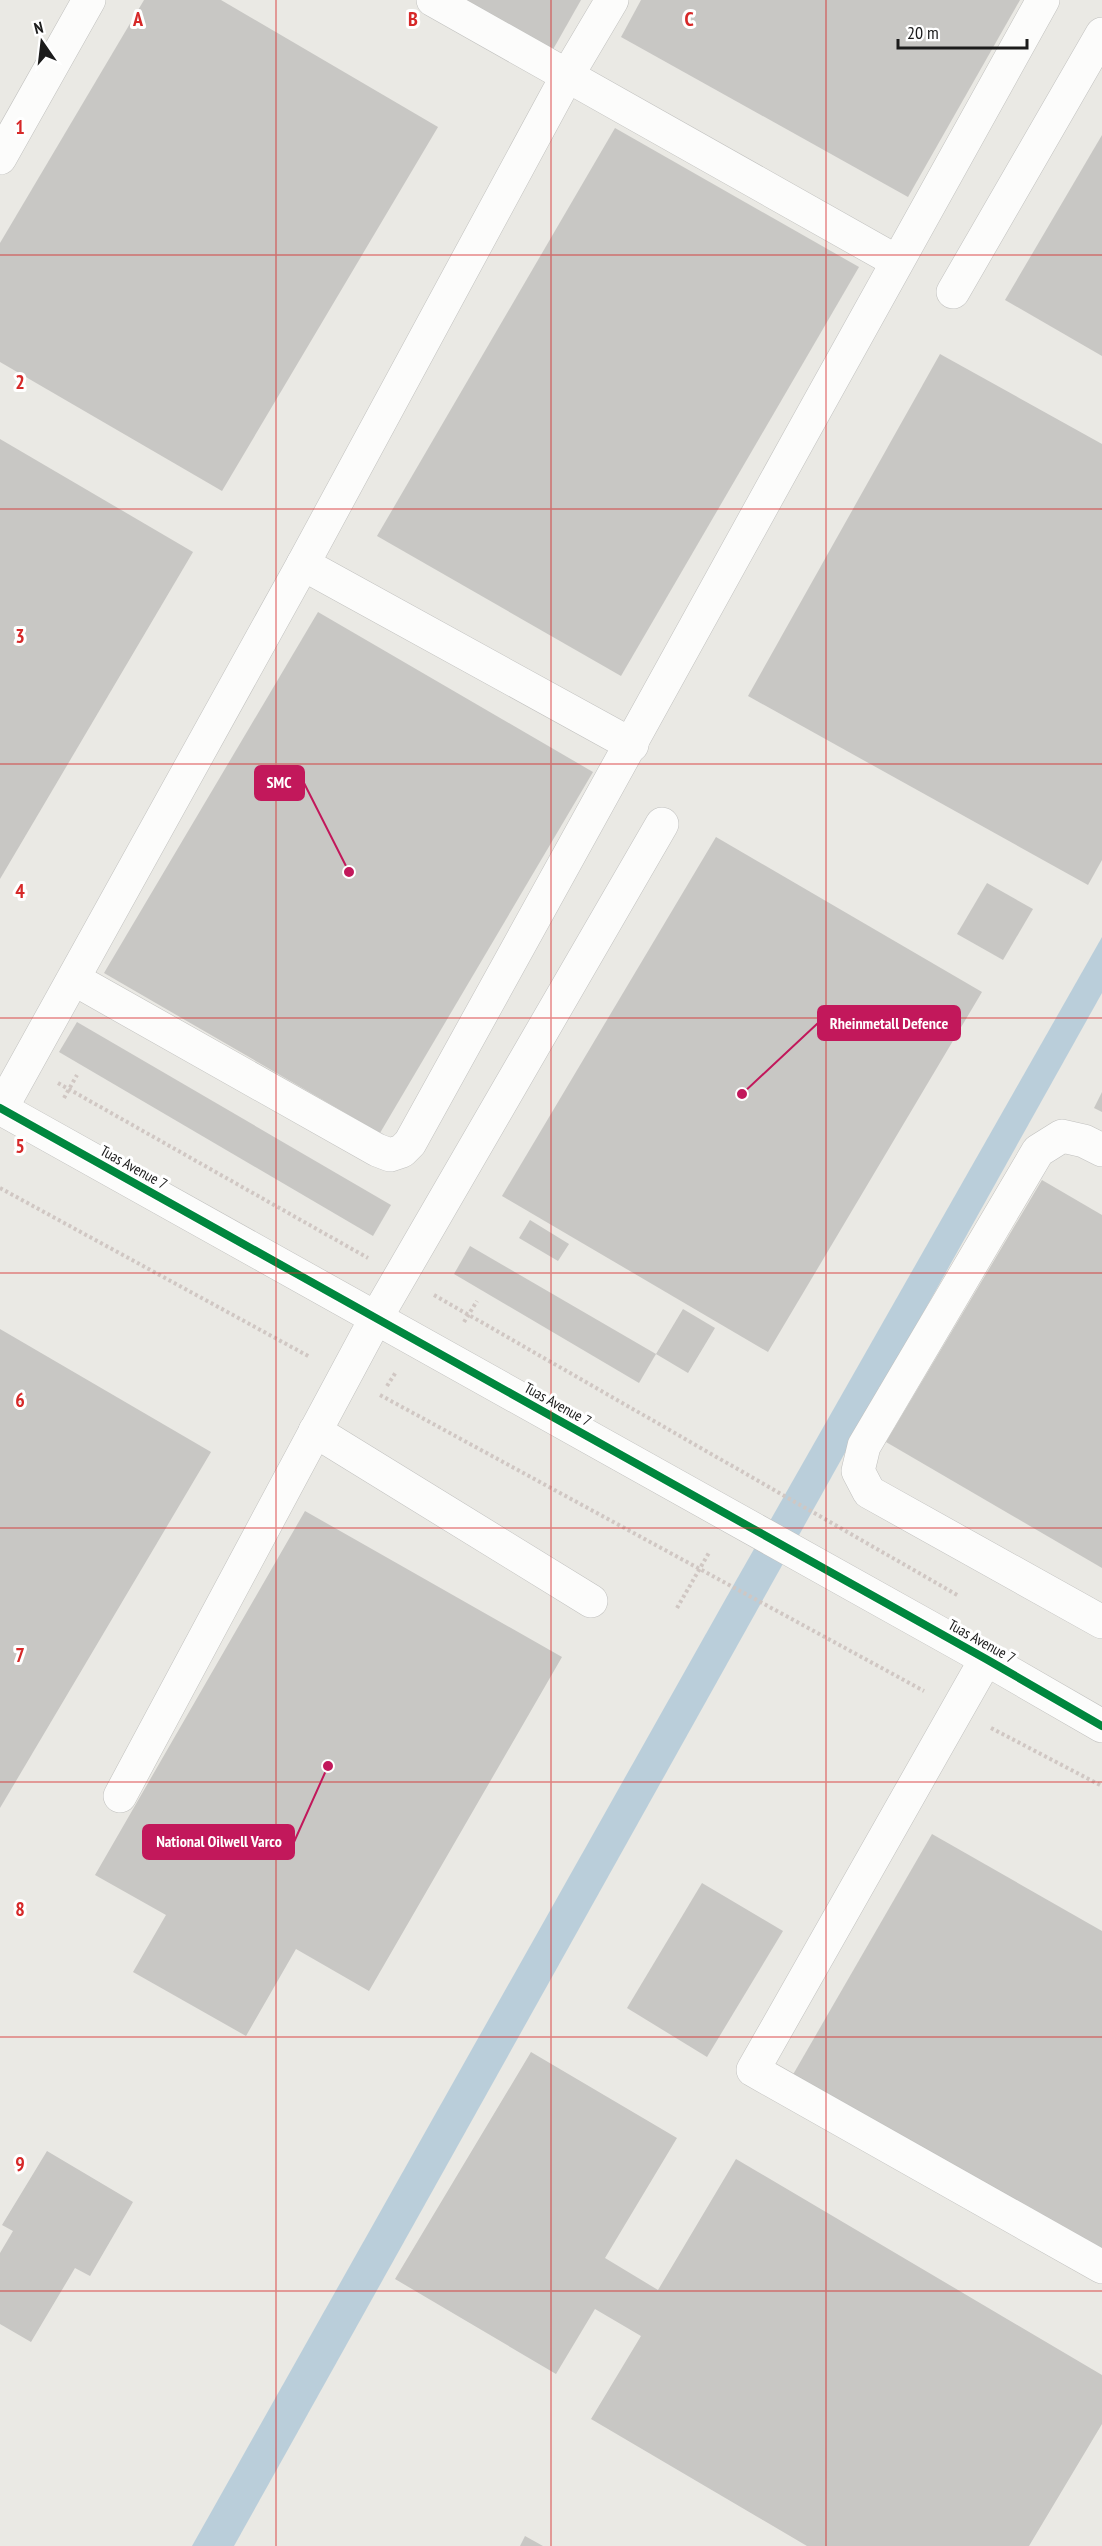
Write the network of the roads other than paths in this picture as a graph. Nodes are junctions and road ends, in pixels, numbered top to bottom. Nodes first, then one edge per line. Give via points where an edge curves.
1 (89, 0) edge
2 (433, 0) edge
3 (612, 0) edge
4 (1044, 0) edge
5 (1102, 34) edge
6 (567, 76) junction
7 (0, 158) edge
8 (896, 261) junction
9 (953, 292) dead end
10 (303, 564) junction
11 (632, 745) junction
12 (662, 824) dead end
13 (74, 979) junction
14 (1, 1108) edge
15 (1102, 1150) edge
16 (376, 1318) junction
17 (315, 1431) junction
18 (591, 1601) dead end
19 (1102, 1622) edge
20 (986, 1659) junction
21 (1102, 1726) edge
22 (120, 1796) dead end
23 (1102, 2267) edge

1 - 7 street
2 - 6 street
3 - 6 street
4 - 8 street
5 - 9 street
6 - 8 street
6 - 10 street
8 - 11 street
10 - 11 street
10 - 13 street
11 - 13 street via 410,1143 402,1151 390,1155 376,1150
12 - 16 street
13 - 14 street
14 - 16 street, Tuas Avenue 7
15 - 19 street via 1062,1136 1038,1151 864,1446 858,1471 869,1492
16 - 17 street
16 - 20 street, Tuas Avenue 7
17 - 18 street
17 - 22 street
20 - 21 street, Tuas Avenue 7
20 - 23 street via 753,2070

